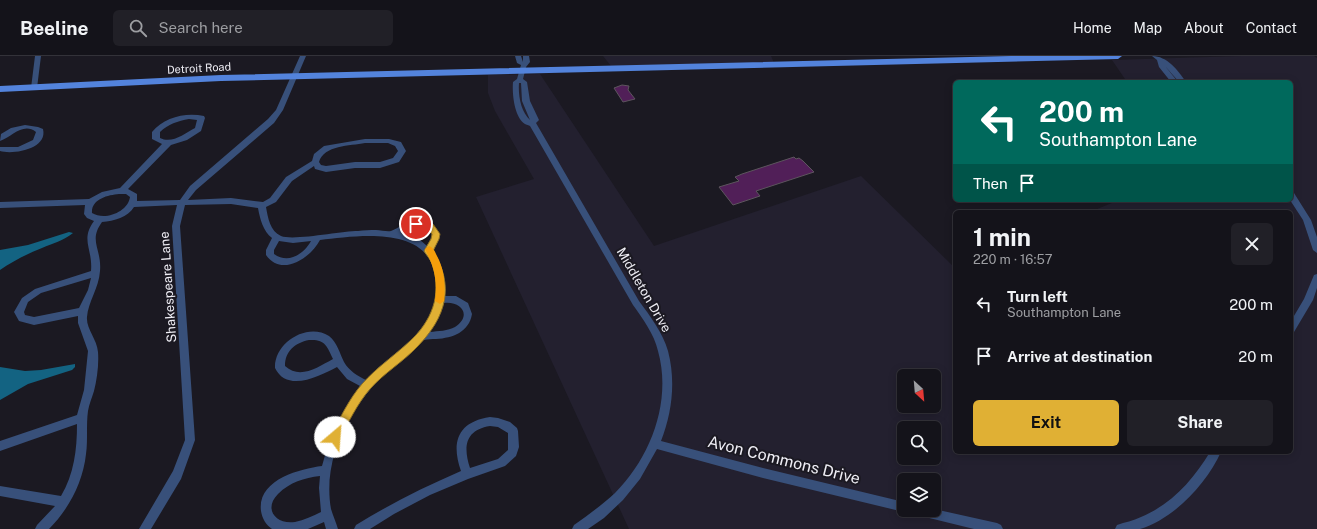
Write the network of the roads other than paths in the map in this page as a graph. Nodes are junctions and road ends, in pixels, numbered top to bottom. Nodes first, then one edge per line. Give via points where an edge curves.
1 (38, 56) edge
2 (304, 56) edge
3 (518, 56) edge
4 (526, 56) edge
5 (1118, 56) edge
6 (1158, 58) edge
7 (522, 72) junction
8 (293, 77) junction
9 (1172, 80) edge
10 (1181, 80) edge
11 (34, 88) junction
12 (0, 89) edge
13 (0, 139) edge
14 (168, 143) junction
15 (1, 150) edge
16 (0, 160) edge
17 (315, 162) junction
18 (122, 190) junction
19 (1293, 198) edge
20 (92, 202) junction
21 (183, 202) junction
22 (132, 204) junction
23 (0, 205) edge
24 (262, 205) junction
25 (100, 219) junction
26 (393, 234) junction
27 (277, 237) junction
28 (316, 239) junction
29 (1317, 250) edge
30 (429, 251) junction
31 (95, 273) junction
32 (1317, 276) edge
33 (440, 300) junction
34 (84, 312) junction
35 (1293, 326) edge
36 (421, 336) junction
37 (339, 361) junction
38 (367, 385) junction
39 (82, 418) junction
40 (656, 444) junction
41 (0, 446) edge
42 (1215, 454) edge
43 (326, 470) junction
44 (467, 474) junction
45 (0, 491) edge
46 (63, 502) junction
47 (897, 505) edge
48 (326, 515) junction
49 (941, 516) edge
50 (41, 529) edge
51 (145, 529) edge
52 (332, 529) edge
53 (360, 529) edge
54 (578, 529) edge
55 (997, 529) edge
56 (1121, 529) edge

1 - 11 street
2 - 8 street, Shakespeare Lane
3 - 7 street
4 - 7 street via 527,62
5 - 7 main road, Detroit Road
6 - 9 street
6 - 10 street via 1171,67
7 - 8 main road, Detroit Road
7 - 40 street, Middleton Drive via 526,101 534,120 532,123 658,338 665,362 667,392 664,417
8 - 11 main road, Detroit Road via 221,78
8 - 21 street, Shakespeare Lane via 279,110 268,125 200,182
11 - 12 main road, Detroit Road
13 - 15 street via 25,127 35,128 41,134 36,141 26,147
14 - 14 street via 184,138 198,129 201,118 178,119 162,125 156,132 156,139
14 - 18 street
15 - 16 street
17 - 17 street via 317,156 327,148 357,142 395,142 402,151 396,160 380,165 326,169 318,167
17 - 24 street via 289,179 270,202
18 - 20 street via 107,193
18 - 22 street via 132,193
19 - 29 street via 1307,220
20 - 23 street
20 - 25 street via 88,209 89,215
21 - 22 street
21 - 24 street via 239,201
21 - 51 street, Shakespeare Lane via 176,226 190,440 176,478
22 - 25 street via 116,216
24 - 27 street via 267,228
25 - 31 street via 92,229 90,238 96,257
26 - 28 street via 366,233
26 - 30 street via 414,240
26 - 30 street via 411,224 430,227 434,229 436,236
27 - 28 street via 286,241
27 - 28 street via 270,255 285,262 303,257 314,246
30 - 33 street via 440,274
31 - 34 street
31 - 34 street via 38,291 25,300 19,312 22,318 34,321
32 - 35 street via 1308,300
33 - 36 street via 432,322
33 - 36 street via 452,299 462,302 467,310 467,318 456,331
34 - 39 street via 82,320 92,344 93,357
36 - 38 street
37 - 37 street via 326,339 312,336 291,344 283,353 280,368 289,376 302,377
37 - 38 street via 352,377
38 - 43 street via 355,400 335,437
39 - 41 street
39 - 46 street via 80,466 72,488
40 - 47 street, Avon Commons Drive
40 - 54 street, Middleton Drive via 626,489 605,510
42 - 56 street via 1199,480 1181,498 1152,518
43 - 48 street
43 - 48 street via 289,479 268,499 267,516 271,522 283,528 291,528
44 - 44 street via 497,466 507,459 515,442 509,426 502,422 487,421 480,422 468,431 460,448
44 - 53 street via 412,497
45 - 46 street
46 - 50 street
48 - 52 street
49 - 55 street

